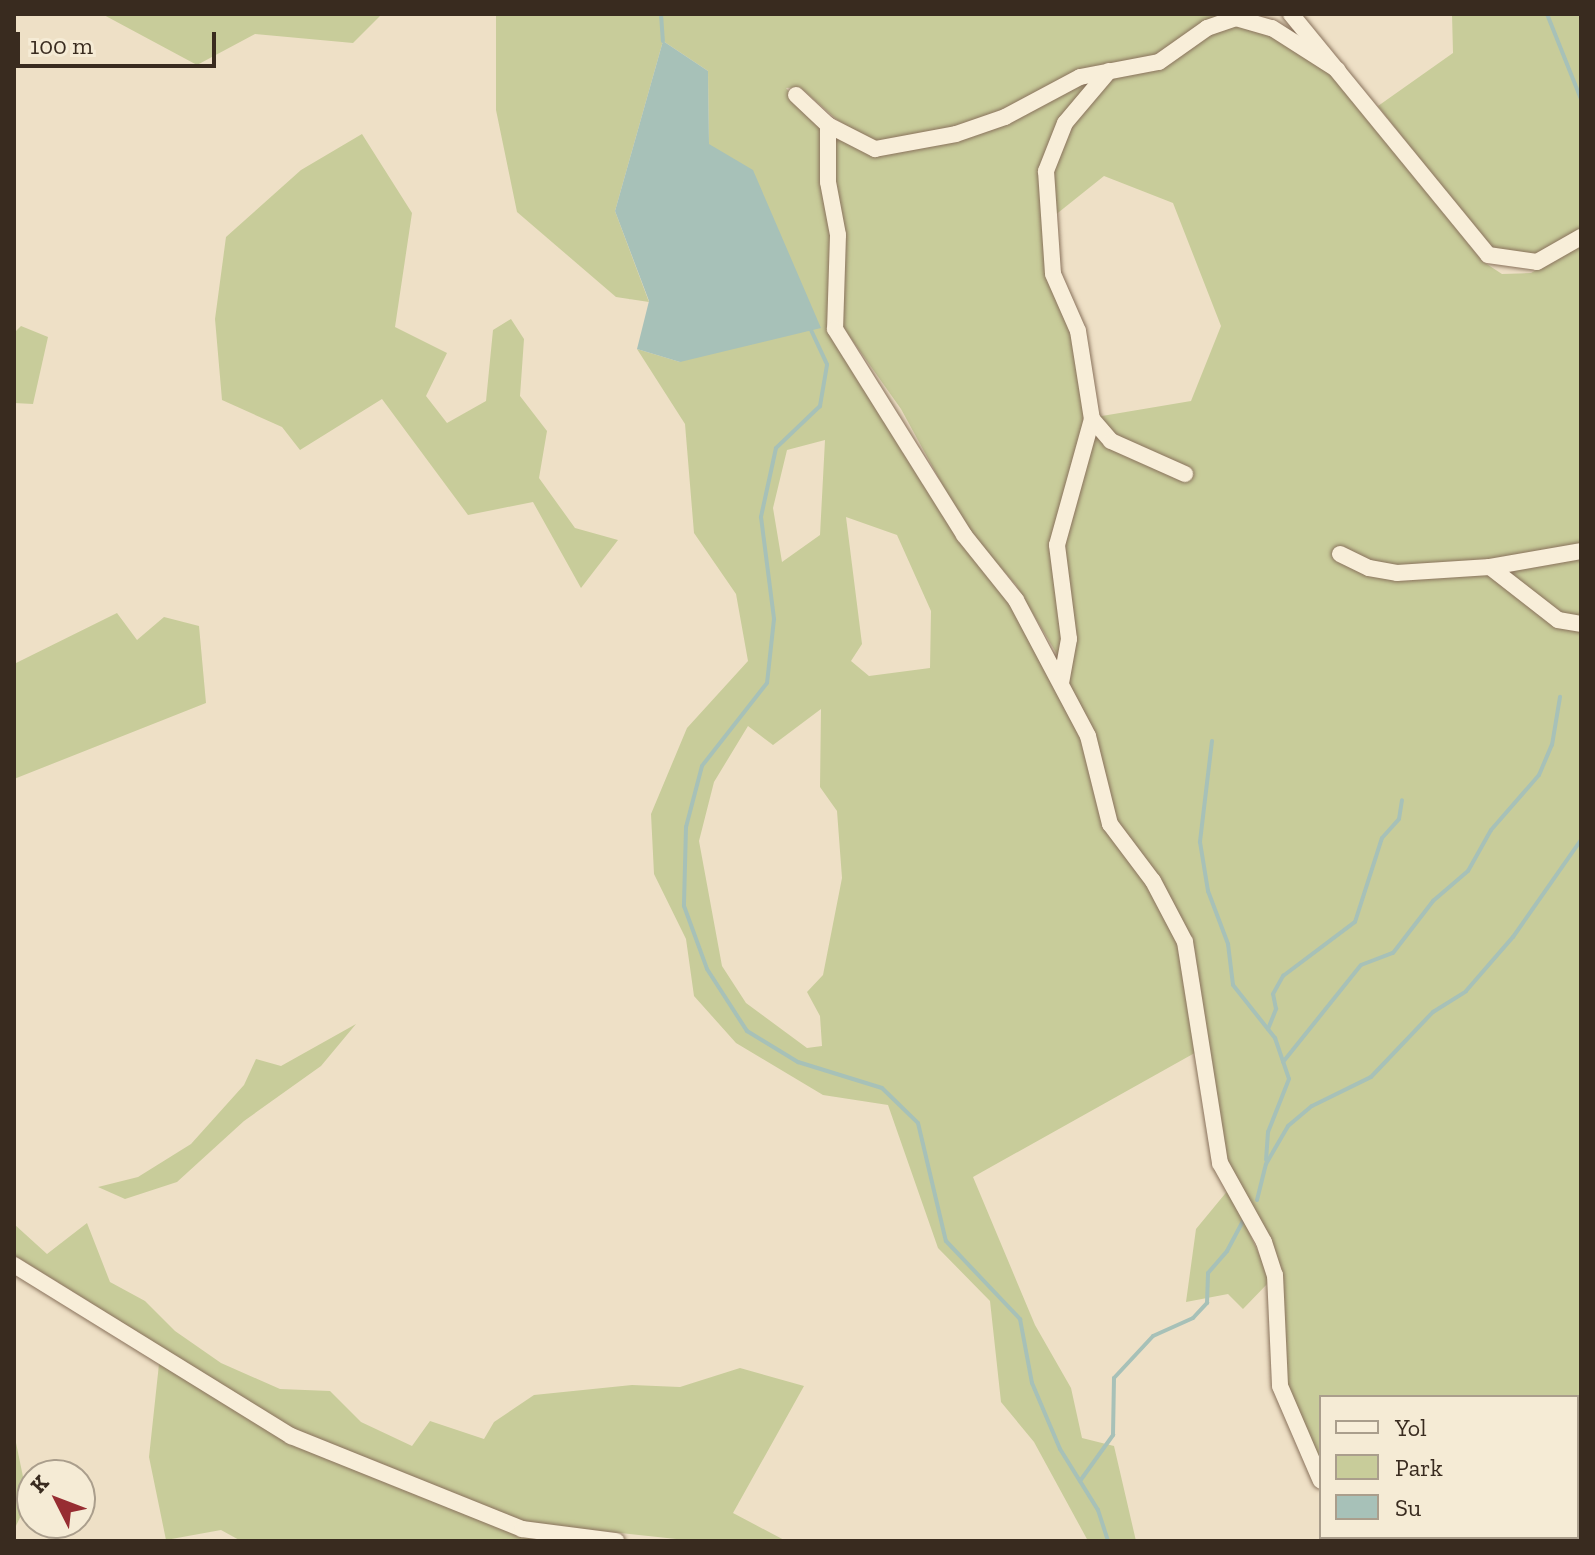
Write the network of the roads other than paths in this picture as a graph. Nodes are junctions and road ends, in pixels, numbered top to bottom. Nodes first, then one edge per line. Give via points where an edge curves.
1 (1291, 14) edge
2 (1338, 70) junction
3 (1109, 71) junction
4 (796, 95) dead end
5 (828, 125) junction
6 (1581, 237) edge
7 (1092, 419) junction
8 (1185, 474) dead end
9 (1581, 551) edge
10 (1340, 554) dead end
11 (1490, 567) junction
12 (1581, 624) edge
13 (1061, 683) junction
14 (14, 1265) edge
15 (1319, 1476) edge
16 (616, 1541) edge

1 - 2 street
2 - 3 street via 1272,28 1236,18 1207,28 1159,62
2 - 6 street via 1488,255 1537,262
3 - 5 street via 1080,77 1047,99 956,134 875,149
3 - 7 street via 1065,123 1046,171 1053,274 1078,331
4 - 5 street
5 - 13 street via 828,182 838,235 835,329 964,535 1016,600
7 - 8 street via 1111,441
7 - 13 street via 1057,545 1069,639
9 - 11 street
10 - 11 street via 1369,568 1397,573
11 - 12 street via 1558,620
13 - 15 street via 1088,736 1110,824 1153,881 1185,942 1220,1163 1264,1242 1275,1275 1280,1386
14 - 16 street via 291,1436 522,1529

